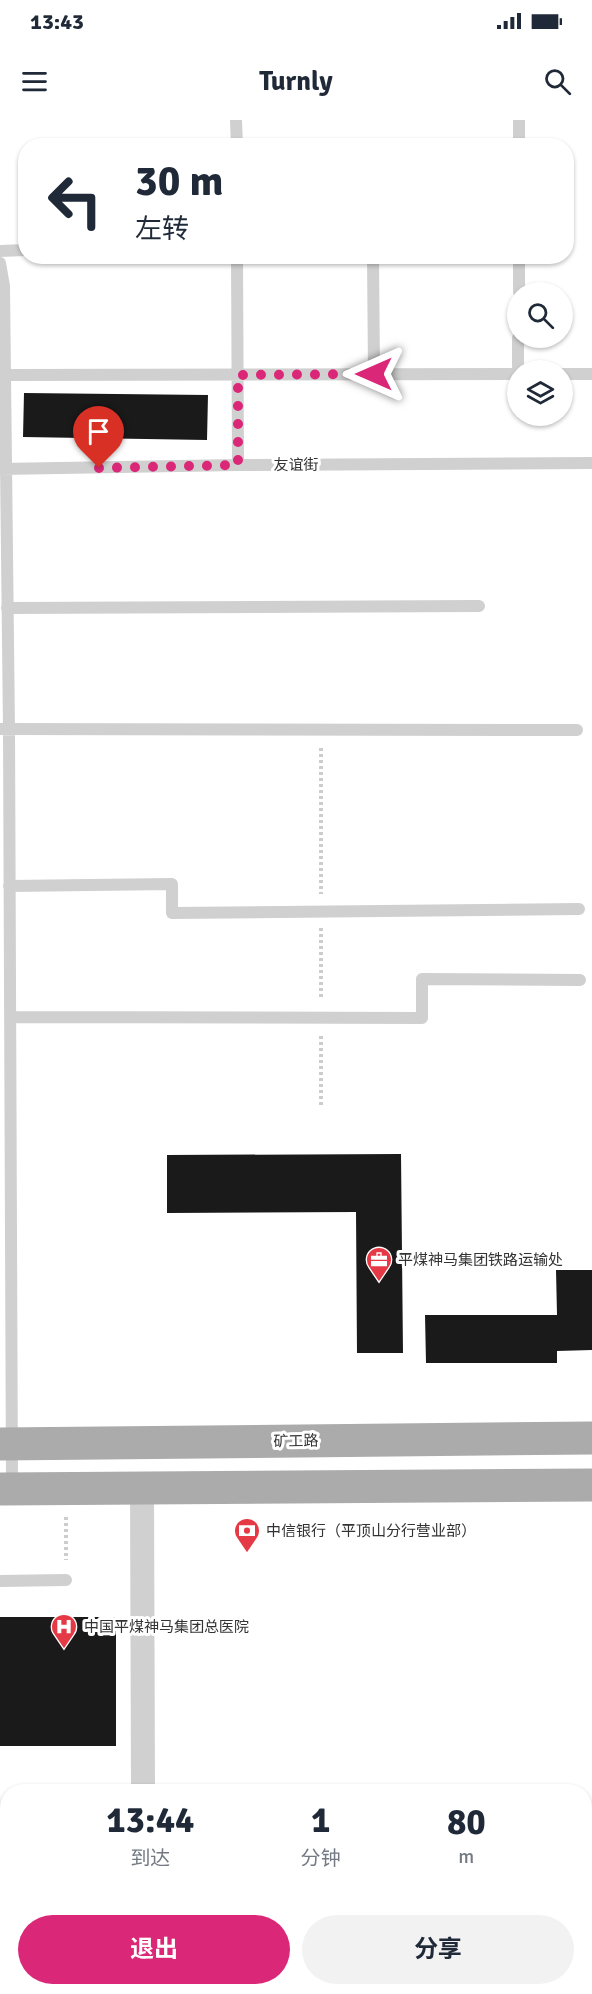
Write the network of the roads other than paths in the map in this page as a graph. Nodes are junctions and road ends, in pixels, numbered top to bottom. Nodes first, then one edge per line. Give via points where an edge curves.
1 (236, 120) edge
2 (519, 120) edge
3 (237, 138) edge
4 (519, 138) edge
5 (18, 250) edge
6 (0, 251) edge
7 (0, 263) edge
8 (237, 264) edge
9 (373, 264) edge
10 (519, 264) edge
11 (519, 282) edge
12 (507, 372) edge
13 (374, 374) junction
14 (573, 374) edge
15 (592, 374) edge
16 (5, 375) junction
17 (238, 375) junction
18 (592, 463) edge
19 (238, 465) junction
20 (3, 469) edge
21 (479, 606) dead end
22 (7, 608) junction
23 (4, 729) edge
24 (577, 730) dead end
25 (9, 886) junction
26 (579, 909) dead end
27 (580, 980) dead end
28 (10, 1017) junction
29 (592, 1438) edge
30 (6, 1444) edge
31 (592, 1485) edge
32 (142, 1488) junction
33 (6, 1489) edge
34 (66, 1580) road end
35 (0, 1581) edge
36 (142, 1784) edge

1 - 3 lane
2 - 4 lane
5 - 6 lane
7 - 16 lane
8 - 17 lane
9 - 13 lane
10 - 11 lane
12 - 13 lane
13 - 17 lane
14 - 15 lane
16 - 17 lane
16 - 20 lane
17 - 19 lane
18 - 19 lane, 友谊街
19 - 20 lane, 友谊街
20 - 22 lane
21 - 22 lane
22 - 23 lane
23 - 24 lane
23 - 25 lane
25 - 26 lane via 172,884 172,913
25 - 28 lane
27 - 28 lane via 422,979 422,1018
28 - 30 lane
29 - 30 main road, 矿工路
30 - 33 lane
31 - 32 main road
32 - 33 main road
32 - 36 street
34 - 35 lane

